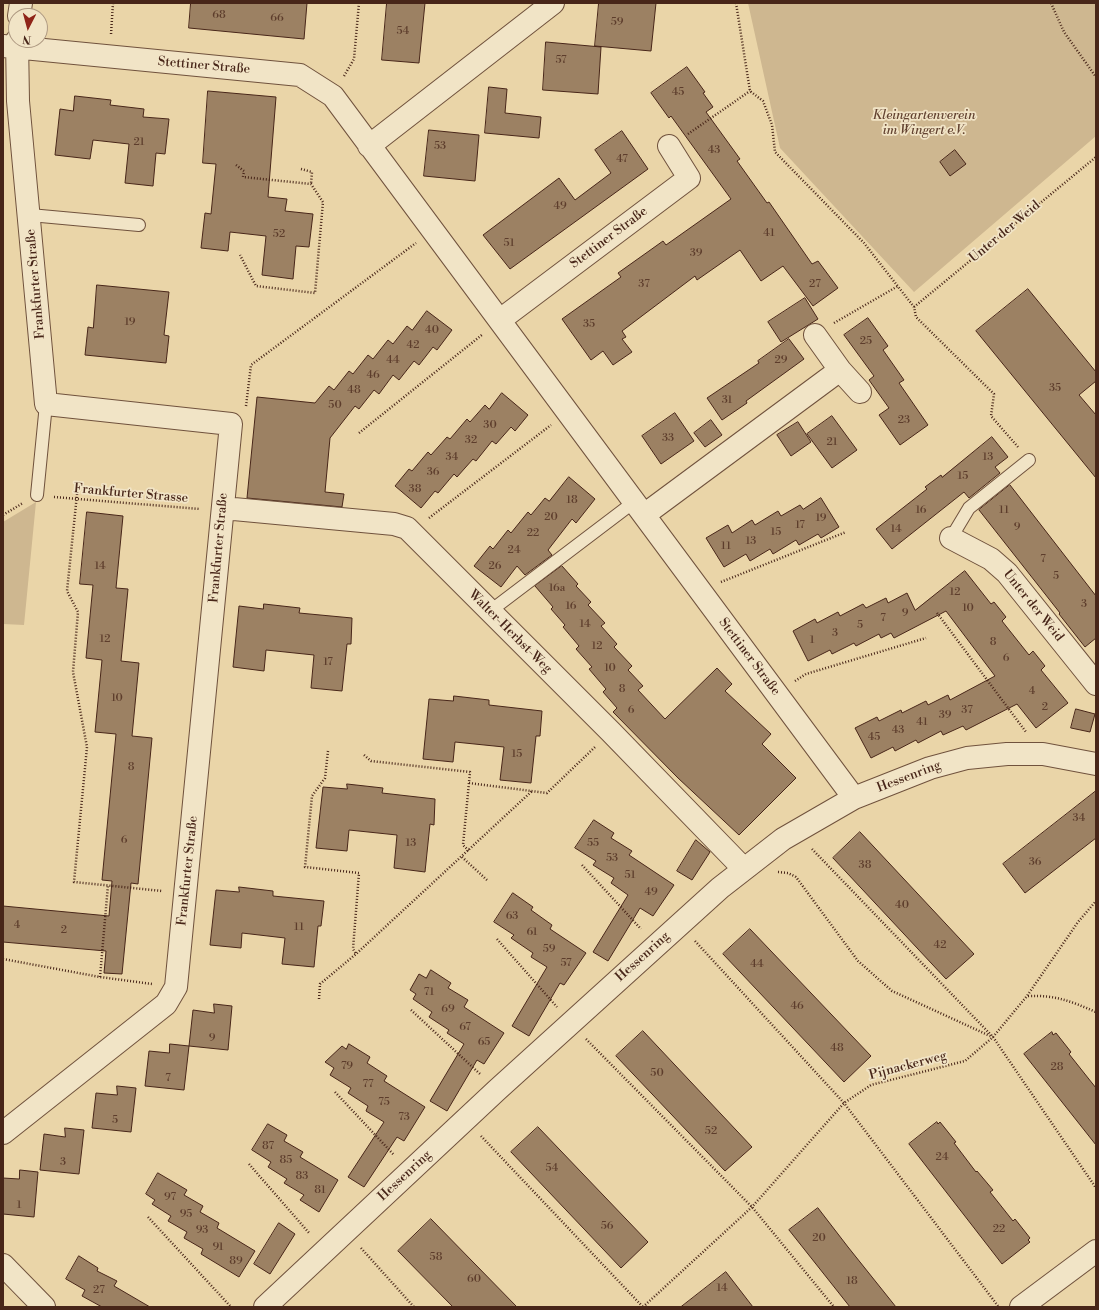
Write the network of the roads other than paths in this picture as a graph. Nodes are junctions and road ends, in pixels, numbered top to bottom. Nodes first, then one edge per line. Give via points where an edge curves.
1 (553, 3) edge
2 (12, 48) edge
3 (36, 48) edge
4 (369, 146) junction
5 (669, 146) road end
6 (30, 215) junction
7 (139, 225) dead end
8 (500, 320) junction
9 (815, 334) road end
10 (840, 370) junction
11 (860, 392) dead end
12 (46, 404) junction
13 (1029, 460) road end
14 (37, 495) road end
15 (223, 508) junction
16 (639, 508) junction
17 (951, 538) joint
18 (489, 612) junction
19 (1096, 684) edge
20 (1096, 764) edge
21 (854, 798) junction
22 (750, 863) junction
23 (3, 1133) edge
24 (1096, 1251) edge
25 (3, 1265) edge
26 (44, 1307) edge
27 (265, 1307) edge
28 (1021, 1307) edge

1 - 4 street
2 - 6 street, Frankfurter Straße
3 - 4 street, Stettiner Straße via 300,75 333,96
4 - 8 street, Stettiner Straße
5 - 8 street, Stettiner Straße via 689,178
6 - 7 lane
6 - 12 street, Frankfurter Straße
8 - 16 street, Stettiner Straße
9 - 10 street
10 - 11 street
10 - 16 street
12 - 14 lane
12 - 15 street, Frankfurter Straße via 231,424
13 - 17 lane, Unter der Weid via 969,508
15 - 18 street, Walter-Herbst-Weg via 402,526 411,531
15 - 23 street, Frankfurter Straße via 176,987 166,1004
16 - 18 lane
16 - 21 street, Stettiner Straße
17 - 19 street, Unter der Weid via 991,559 1007,573
18 - 22 street, Walter-Herbst-Weg
20 - 21 street, Hessenring via 1044,754 967,758 930,768
21 - 22 street, Hessenring via 796,831
22 - 27 street, Hessenring via 496,1090
24 - 28 street
25 - 26 street

